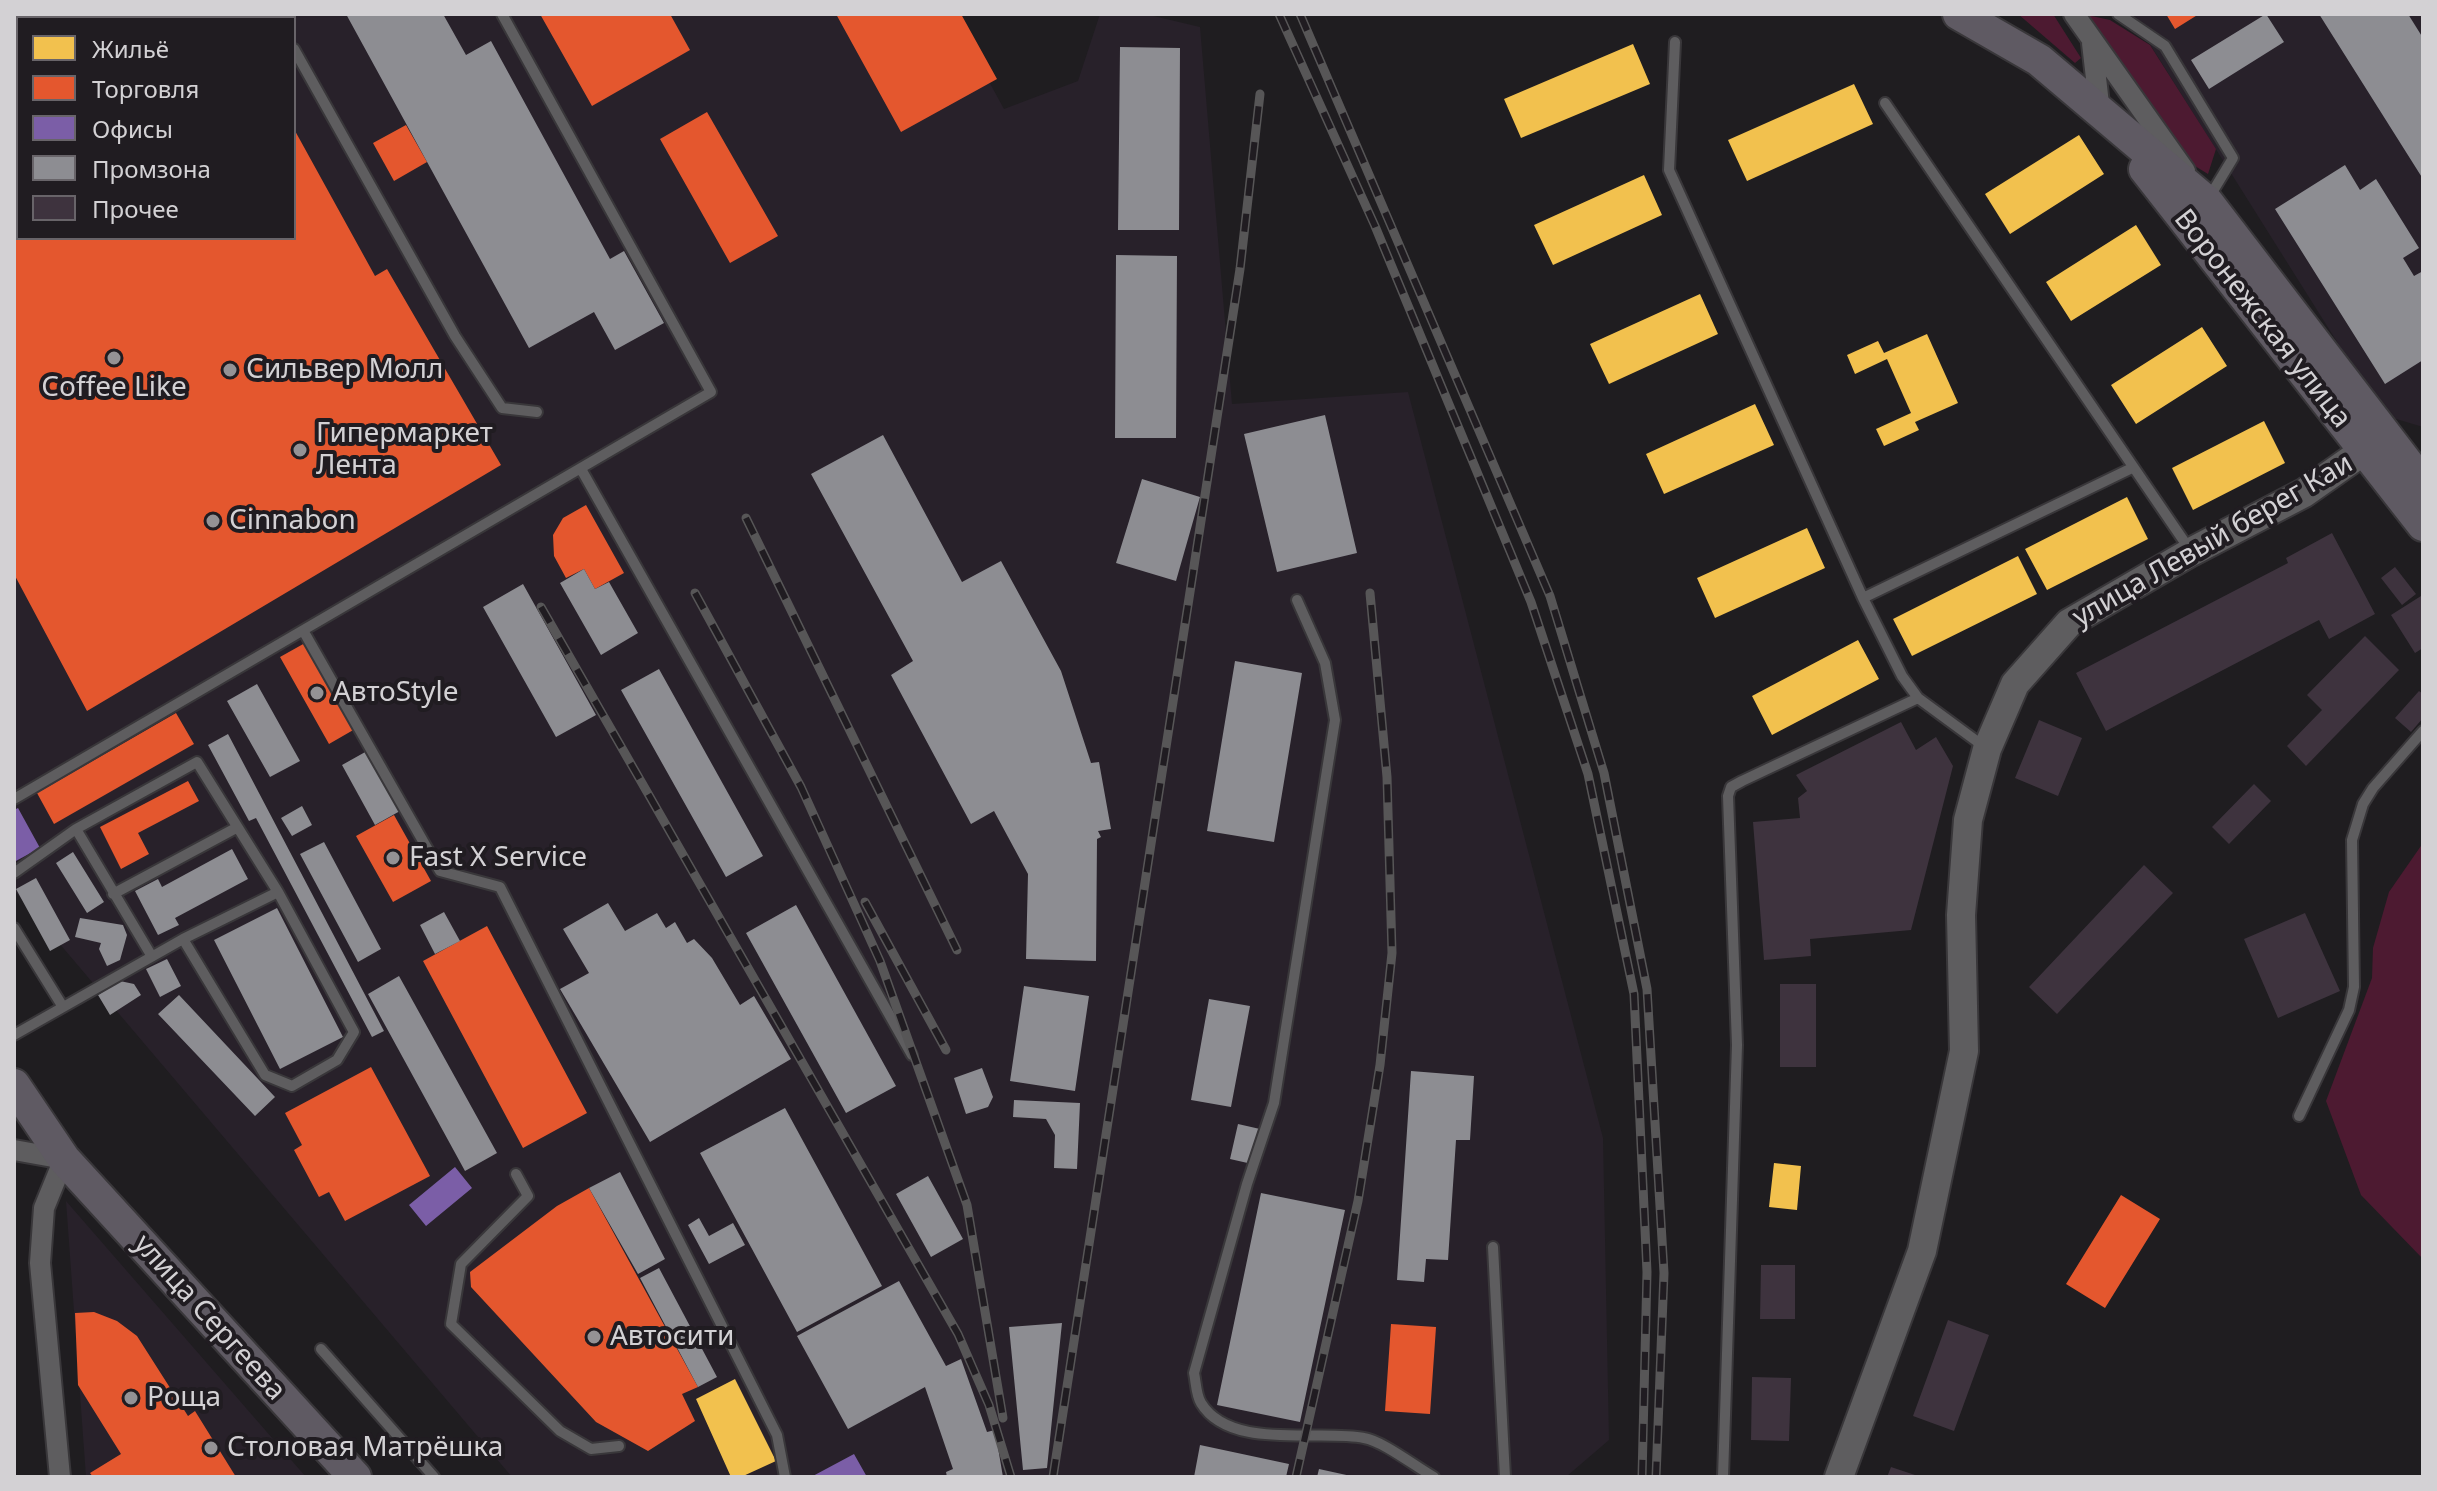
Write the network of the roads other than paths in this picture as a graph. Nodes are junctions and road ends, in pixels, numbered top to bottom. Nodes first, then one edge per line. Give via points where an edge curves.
1 (502, 14) edge
2 (1959, 14) edge
3 (2074, 14) edge
4 (2118, 14) edge
5 (2091, 39) junction
6 (1675, 42) dead end
7 (296, 53) edge
8 (1885, 103) dead end
9 (2100, 113) junction
10 (2207, 202) junction
11 (537, 412) dead end
12 (2375, 444) junction
13 (2132, 468) junction
14 (581, 469) junction
15 (2423, 484) edge
16 (2423, 525) edge
17 (2191, 552) junction
18 (1863, 598) junction
19 (1297, 600) dead end
20 (304, 632) junction
21 (1918, 698) junction
22 (2423, 731) edge
23 (1987, 749) junction
24 (14, 799) edge
25 (236, 828) junction
26 (76, 829) junction
27 (14, 873) edge
28 (278, 892) junction
29 (113, 894) junction
30 (14, 928) edge
31 (183, 939) junction
32 (151, 955) junction
33 (63, 1007) junction
34 (14, 1035) edge
35 (912, 1055) dead end
36 (14, 1085) edge
37 (2299, 1116) dead end
38 (14, 1150) edge
39 (64, 1159) junction
40 (516, 1174) dead end
41 (1493, 1247) dead end
42 (321, 1349) dead end
43 (619, 1446) dead end
44 (60, 1477) edge
45 (355, 1477) edge
46 (434, 1477) edge
47 (785, 1477) edge
48 (1434, 1477) edge
49 (1505, 1477) edge
50 (1723, 1477) edge
51 (1839, 1477) edge

1 - 14 lane via 711,392
2 - 9 main road via 2039,60
3 - 5 street
4 - 10 lane via 2165,46 2233,158
5 - 9 street
5 - 10 street
6 - 18 lane via 1669,170
7 - 11 lane via 455,336 502,408
8 - 13 lane
9 - 10 main road, Воронежская улица
9 - 12 main road, Воронежская улица
10 - 12 main road, Воронежская улица
12 - 15 main road, Воронежская улица
12 - 16 main road, Воронежская улица
12 - 17 street, улица Левый берег Каи via 2304,493
13 - 17 lane
13 - 18 lane
14 - 20 lane
14 - 35 lane
17 - 23 street, улица Левый берег Каи via 2069,623 2015,684
18 - 21 lane
19 - 48 lane via 1325,663 1335,720 1274,1103 1194,1373 1199,1400 1211,1416 1239,1429 1305,1438 1366,1438
20 - 24 lane
20 - 47 lane via 440,871 500,887 777,1435
21 - 23 lane
21 - 50 lane via 1742,781 1728,796 1737,1045
22 - 37 lane via 2363,804 2352,840 2354,987 2349,1010
23 - 51 street, улица Левый берег Каи via 1968,820 1961,915 1964,1051 1922,1251
25 - 26 lane via 197,762
25 - 28 lane
25 - 29 lane
26 - 27 lane
26 - 29 lane
28 - 31 lane
28 - 31 lane via 354,1032 337,1060 292,1086 265,1075
29 - 32 lane
30 - 33 lane
31 - 32 lane
32 - 33 lane
33 - 34 lane
36 - 39 main road, улица Сергеева
38 - 39 street
39 - 44 street via 44,1208 40,1263
39 - 45 main road, улица Сергеева
40 - 43 lane via 528,1196 461,1264 451,1324 560,1431 591,1449
41 - 49 lane
42 - 46 lane

